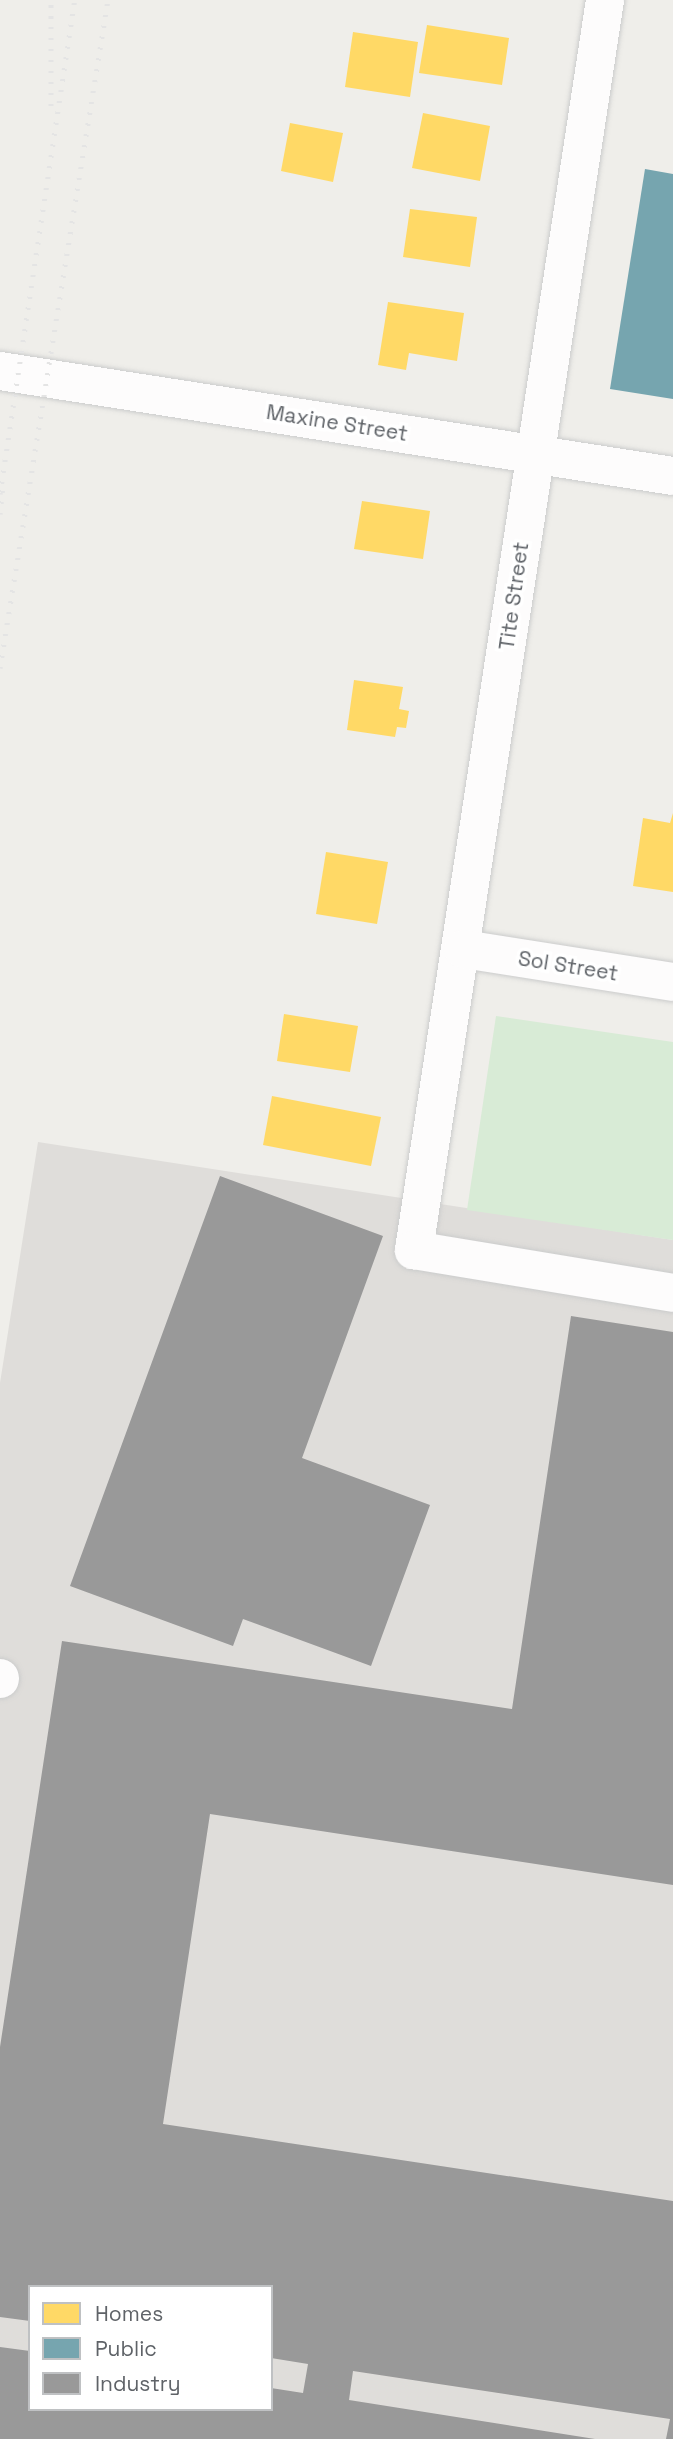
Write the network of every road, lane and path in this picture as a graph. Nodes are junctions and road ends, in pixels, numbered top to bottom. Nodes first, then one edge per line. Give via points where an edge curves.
1 (605, 0) edge
2 (0, 371) edge
3 (534, 453) junction
4 (673, 475) edge
5 (463, 949) junction
6 (673, 982) edge
7 (673, 1293) edge

1 - 3 street, Tite Street
2 - 3 street, Maxine Street
3 - 4 street, Maxine Street
3 - 5 street, Tite Street
5 - 6 street, Sol Street
5 - 7 street, Tite Street via 414,1250

